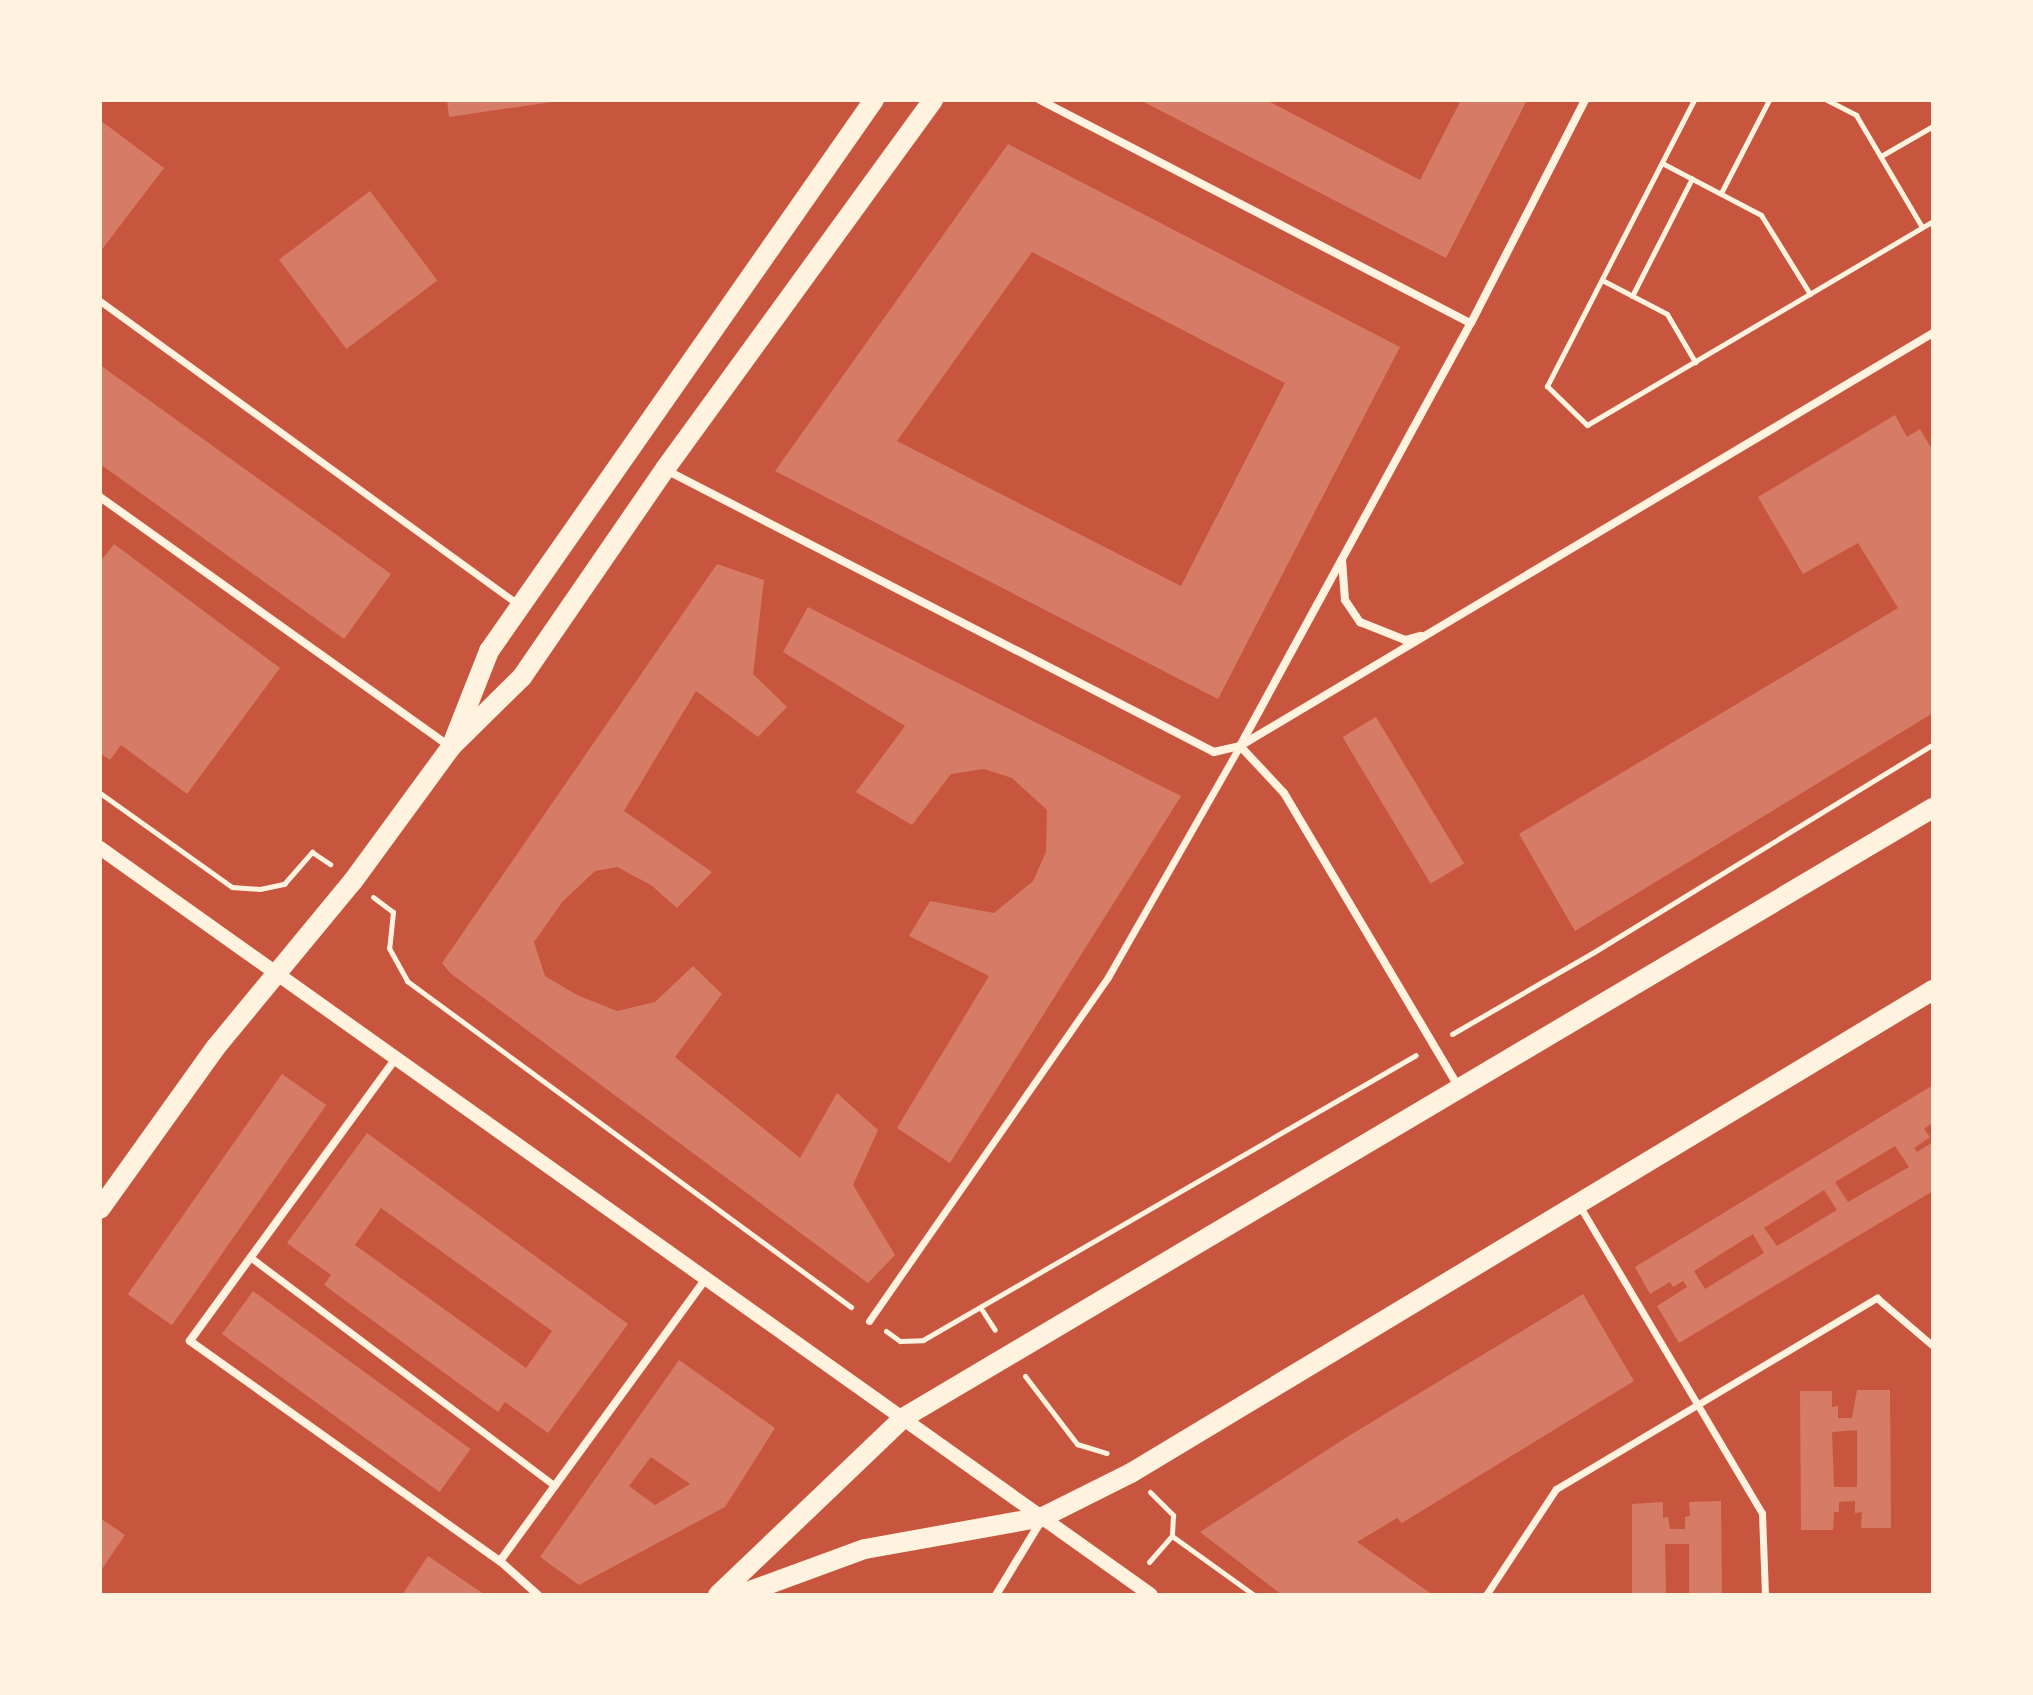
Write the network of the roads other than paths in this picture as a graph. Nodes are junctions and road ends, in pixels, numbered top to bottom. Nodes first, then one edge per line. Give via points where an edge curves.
1 (874, 100) edge
2 (933, 100) edge
3 (1040, 100) edge
4 (1585, 100) edge
5 (100, 301) edge
6 (1471, 323) junction
7 (1933, 333) edge
8 (665, 469) junction
9 (100, 497) edge
10 (1342, 559) junction
11 (521, 606) junction
12 (1432, 632) junction
13 (1240, 746) junction
14 (451, 747) junction
15 (1933, 808) edge
16 (100, 848) edge
17 (277, 972) junction
18 (1933, 990) edge
19 (396, 1058) junction
20 (1460, 1088) junction
21 (1578, 1204) junction
22 (100, 1209) edge
23 (250, 1257) junction
24 (706, 1278) junction
25 (869, 1321) road end
26 (1933, 1346) edge
27 (1698, 1406) junction
28 (903, 1418) junction
29 (555, 1486) junction
30 (1043, 1517) junction
31 (500, 1561) junction
32 (538, 1595) edge
33 (718, 1595) edge
34 (739, 1595) edge
35 (996, 1595) edge
36 (1151, 1595) edge
37 (1486, 1595) edge
38 (1765, 1595) edge

1 - 11 main road
2 - 8 main road
3 - 6 street
4 - 6 street
5 - 11 street
6 - 10 street
7 - 12 street
8 - 13 street via 1214,752
8 - 14 main road via 522,677
9 - 14 street
10 - 12 street via 1345,600 1360,622 1405,640
10 - 13 street
11 - 14 main road via 489,651
12 - 13 street
13 - 20 street via 1284,793
13 - 25 street via 1108,977
14 - 17 main road via 353,881
15 - 20 main road
16 - 17 street
17 - 19 street
17 - 22 main road
18 - 21 main road
19 - 23 street
19 - 24 street
20 - 28 main road
21 - 27 street
21 - 30 main road via 1131,1473
23 - 29 street
23 - 31 street via 190,1341
24 - 28 street
24 - 29 street
26 - 27 street via 1877,1298
27 - 37 street via 1556,1489
27 - 38 street via 1762,1513
28 - 30 street
28 - 33 main road
29 - 31 street
30 - 34 main road via 865,1549
30 - 35 street
30 - 36 street
31 - 32 street

